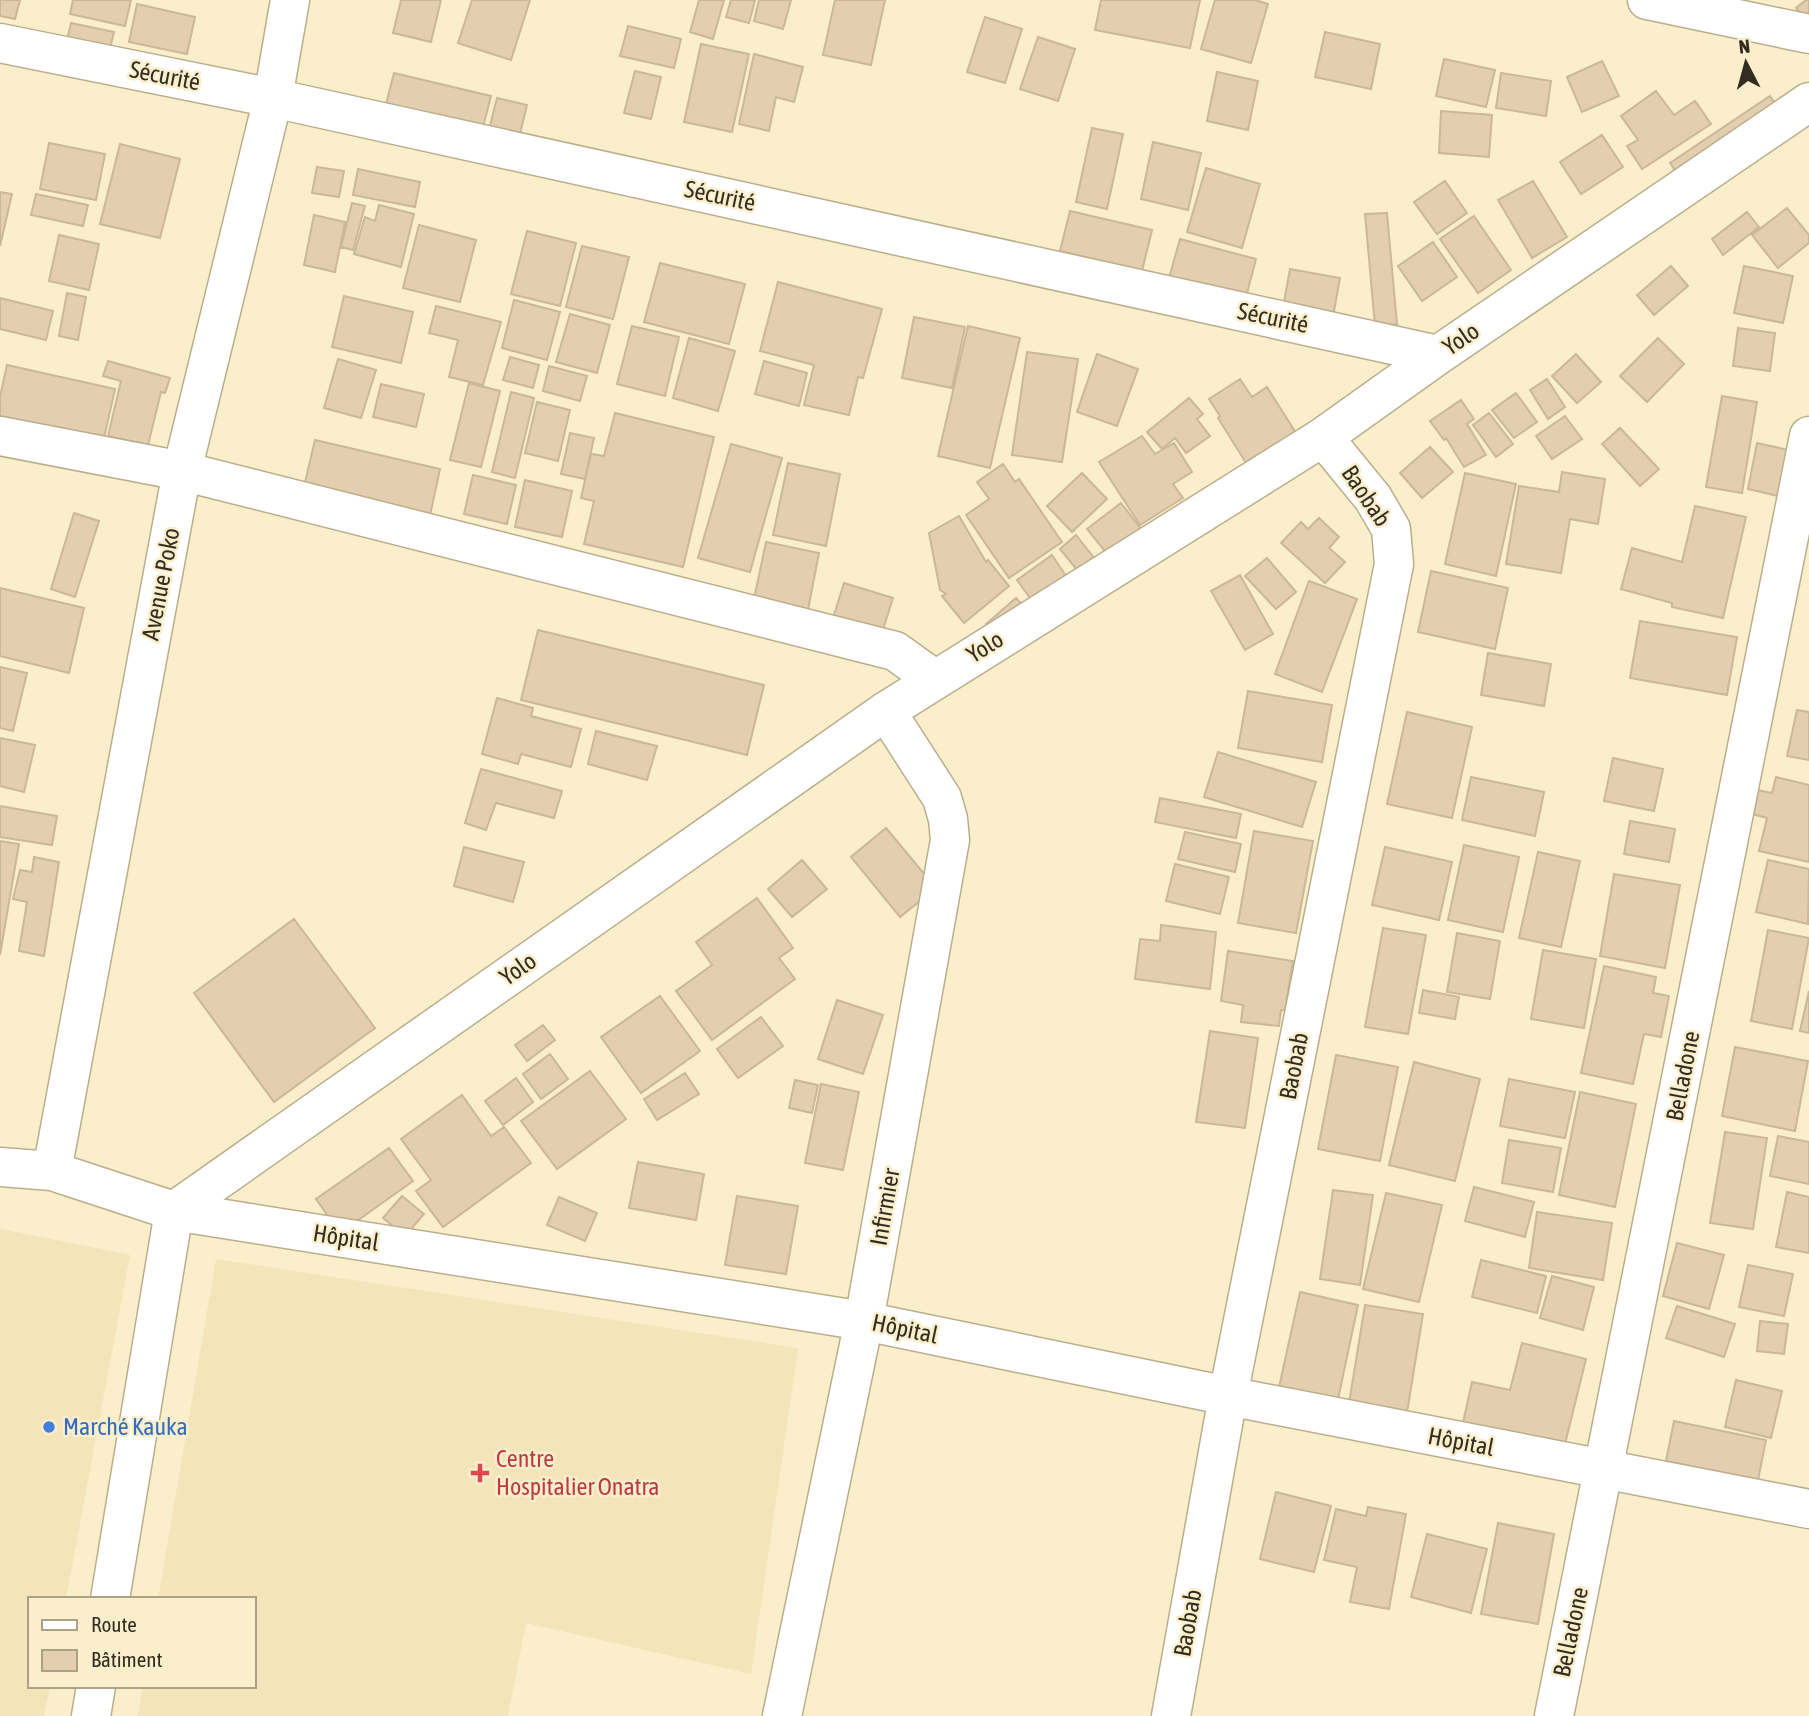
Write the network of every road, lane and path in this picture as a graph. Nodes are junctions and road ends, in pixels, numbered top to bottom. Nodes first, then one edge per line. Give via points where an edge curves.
1 (290, 0) edge
2 (1647, 0) edge
3 (1809, 34) edge
4 (0, 43) edge
5 (273, 98) junction
6 (1809, 102) edge
7 (1438, 355) junction
8 (0, 436) edge
9 (1809, 436) edge
10 (1323, 437) junction
11 (182, 471) junction
12 (934, 679) junction
13 (886, 710) junction
14 (0, 1167) edge
15 (52, 1171) junction
16 (174, 1211) junction
17 (864, 1321) junction
18 (1228, 1396) junction
19 (1605, 1471) junction
20 (1809, 1509) edge
21 (110, 1597) edge
22 (96, 1688) edge
23 (91, 1716) edge
24 (782, 1716) edge
25 (1171, 1716) edge
26 (1554, 1716) edge

1 - 5 street, Avenue Poko
2 - 3 street
4 - 5 street, Sécurité
5 - 7 street, Sécurité
5 - 11 street, Avenue Poko
6 - 7 street, Yolo
7 - 10 street, Yolo
8 - 11 street
9 - 19 street, Belladone
10 - 12 street, Yolo
10 - 18 street, Baobab via 1373,498 1391,529 1394,564
11 - 12 street via 895,651
11 - 15 street, Avenue Poko
12 - 13 street, Yolo
13 - 16 street, Yolo
13 - 17 street, Infirmier via 942,798 950,840
14 - 15 street, Hôpital
15 - 16 street, Hôpital
16 - 17 street, Hôpital
16 - 21 street
17 - 18 street, Hôpital
17 - 24 street, Infirmier
18 - 19 street, Hôpital
18 - 25 street, Baobab
19 - 20 street, Hôpital
19 - 26 street, Belladone
22 - 23 street

